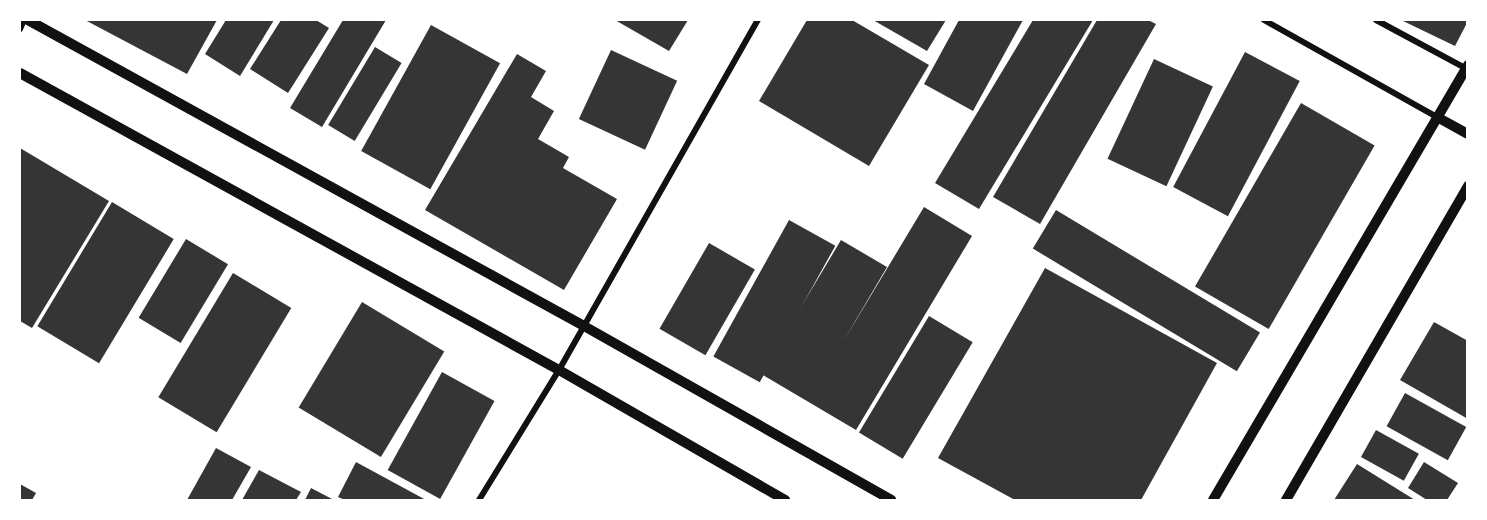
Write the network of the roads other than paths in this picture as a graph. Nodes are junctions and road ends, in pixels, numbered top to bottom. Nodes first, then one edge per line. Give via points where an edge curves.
1 (26, 20) edge
2 (758, 20) edge
3 (1264, 20) edge
4 (1376, 20) edge
5 (20, 28) edge
6 (1467, 68) edge
7 (20, 73) edge
8 (1437, 117) junction
9 (1467, 134) edge
10 (1467, 186) edge
11 (584, 326) junction
12 (559, 370) junction
13 (479, 501) edge
14 (785, 501) edge
15 (891, 501) edge
16 (1213, 501) edge
17 (1286, 501) edge

1 - 5 street
1 - 11 street
2 - 11 street
3 - 8 street
4 - 6 street
6 - 8 street
7 - 12 street
8 - 9 street
8 - 16 street
10 - 17 street
11 - 12 street
11 - 15 street
12 - 13 street
12 - 14 street

